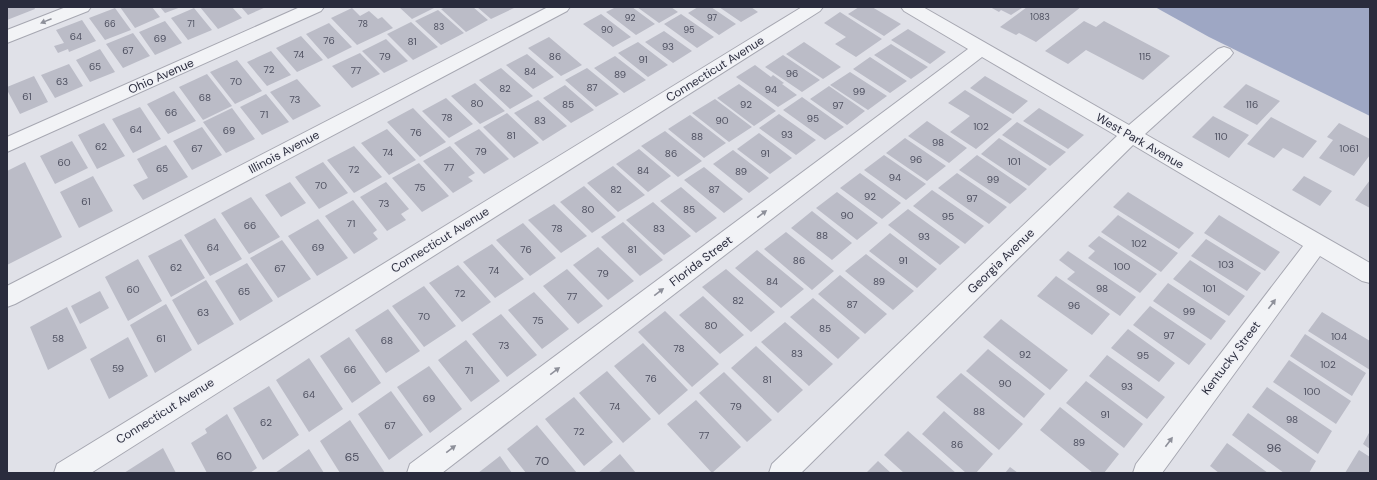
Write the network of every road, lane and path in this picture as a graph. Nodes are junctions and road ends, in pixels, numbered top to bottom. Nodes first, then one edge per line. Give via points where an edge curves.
1 (82, 7) edge
2 (315, 7) edge
3 (561, 7) edge
4 (814, 7) edge
5 (910, 7) edge
6 (7, 37) edge
7 (981, 48) junction
8 (1224, 53) dead end
9 (1131, 135) junction
10 (7, 145) edge
11 (1317, 244) junction
12 (1370, 274) edge
13 (7, 298) edge
14 (67, 473) edge
15 (420, 473) edge
16 (782, 473) edge
17 (1146, 473) edge

1 -> 6 street
2 - 10 street, Ohio Avenue
3 - 13 street, Illinois Avenue
4 - 14 street, Connecticut Avenue
5 - 7 street, West Park Avenue
7 - 9 street, West Park Avenue
15 -> 7 street, Florida Street
8 - 9 street, Georgia Avenue
9 - 11 street, West Park Avenue
9 - 16 street, Georgia Avenue
11 - 12 street, West Park Avenue
17 -> 11 street, Kentucky Street

